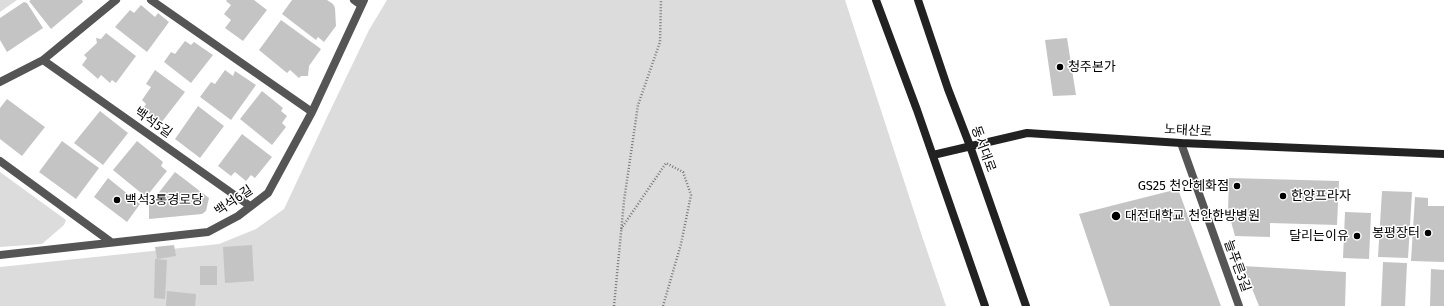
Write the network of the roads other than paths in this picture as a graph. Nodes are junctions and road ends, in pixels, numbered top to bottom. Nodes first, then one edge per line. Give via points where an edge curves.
1 (116, 0) edge
2 (151, 0) edge
3 (354, 0) edge
4 (876, 0) edge
5 (918, 0) edge
6 (362, 3) edge
7 (43, 60) junction
8 (0, 82) edge
9 (312, 112) junction
10 (1181, 143) junction
11 (970, 146) junction
12 (1444, 154) edge
13 (933, 155) junction
14 (0, 161) edge
15 (250, 206) junction
16 (111, 242) junction
17 (0, 255) edge
18 (985, 306) edge
19 (1026, 306) edge
20 (1239, 306) edge

1 - 7 street
2 - 9 street
3 - 6 street
4 - 13 main road
5 - 11 main road, 동서대로
6 - 9 street, 백석6길
7 - 8 street
7 - 15 street, 백석5길
9 - 15 street, 백석6길 via 268,192
10 - 11 main road, 노태산로 via 1027,133
10 - 12 main road, 노태산로
10 - 20 street, 늘푸른3길
11 - 13 main road, 노태산로
11 - 19 main road, 동서대로
13 - 18 main road
14 - 16 street
15 - 16 street, 백석6길 via 238,216 208,232
16 - 17 street, 백석6길

